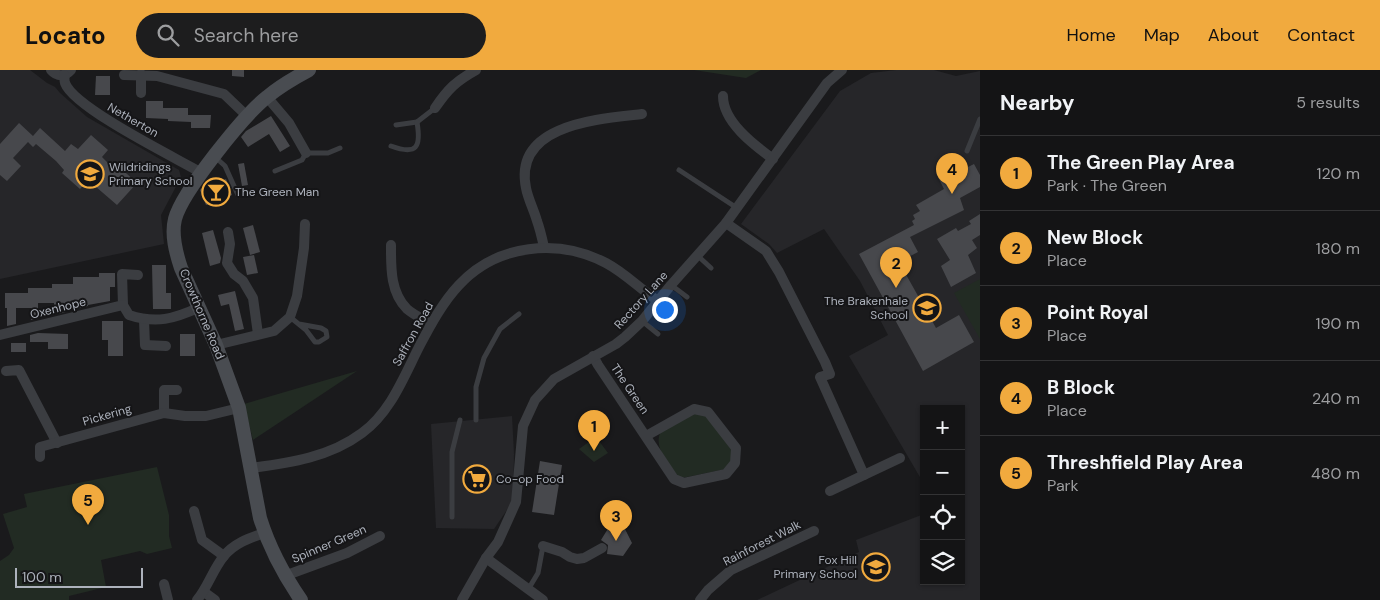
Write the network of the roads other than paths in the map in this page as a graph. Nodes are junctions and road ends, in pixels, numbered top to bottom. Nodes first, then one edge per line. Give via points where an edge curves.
1 (51, 70) edge
2 (309, 70) edge
3 (476, 70) edge
4 (842, 70) edge
5 (67, 73) edge
6 (157, 73) edge
7 (141, 74) junction
8 (124, 75) dead end
9 (141, 93) dead end
10 (723, 96) dead end
11 (267, 97) junction
12 (435, 108) joint
13 (642, 114) dead end
14 (247, 116) junction
15 (980, 119) edge
16 (417, 122) junction
17 (396, 125) dead end
18 (391, 146) dead end
19 (340, 148) dead end
20 (967, 151) dead end
21 (306, 153) junction
22 (215, 156) junction
23 (773, 159) junction
24 (679, 170) dead end
25 (275, 171) dead end
26 (202, 173) junction
27 (238, 195) dead end
28 (737, 208) junction
29 (726, 223) junction
30 (308, 230) dead end
31 (228, 232) dead end
32 (391, 245) dead end
33 (544, 247) junction
34 (698, 256) junction
35 (711, 268) dead end
36 (138, 274) dead end
37 (671, 285) junction
38 (687, 297) dead end
39 (658, 301) junction
40 (123, 305) junction
41 (200, 307) junction
42 (519, 314) dead end
43 (290, 317) junction
44 (674, 317) dead end
45 (144, 320) junction
46 (642, 321) junction
47 (299, 324) junction
48 (431, 324) junction
49 (0, 334) edge
50 (258, 334) junction
51 (658, 334) dead end
52 (216, 345) junction
53 (166, 346) dead end
54 (593, 356) junction
55 (6, 371) dead end
56 (177, 390) dead end
57 (239, 408) junction
58 (164, 413) junction
59 (460, 420) dead end
60 (476, 420) dead end
61 (646, 436) junction
62 (57, 442) junction
63 (40, 457) dead end
64 (900, 458) dead end
65 (251, 468) junction
66 (864, 475) junction
67 (830, 491) dead end
68 (194, 511) dead end
69 (452, 518) dead end
70 (814, 531) dead end
71 (264, 533) junction
72 (380, 536) dead end
73 (543, 546) joint
74 (602, 548) dead end
75 (224, 556) junction
76 (486, 558) junction
77 (287, 575) junction
78 (164, 584) dead end
79 (529, 588) junction
80 (200, 596) edge
81 (168, 600) edge
82 (215, 600) edge
83 (301, 600) edge
84 (462, 600) edge
85 (544, 600) edge
86 (700, 600) edge

1 - 5 street, Netherton via 57,75
2 - 11 street, Crowthorne Road
3 - 12 street via 446,91
4 - 23 street, Rectory Lane via 827,83
5 - 26 street, Netherton via 65,84 101,116
6 - 7 street
6 - 14 street via 224,94
7 - 8 street
7 - 9 street
10 - 23 street via 723,105 738,129
11 - 14 street, Crowthorne Road
11 - 21 street via 289,123
12 - 16 lane
13 - 33 street via 581,123 552,133 538,142 528,156 525,175
14 - 22 street, Crowthorne Road
15 - 20 lane
16 - 17 lane
16 - 18 lane via 419,144 416,148 400,150
19 - 21 lane via 328,153
21 - 25 lane via 302,160
22 - 26 street, Crowthorne Road
22 - 27 lane via 225,166
23 - 28 street, Rectory Lane
24 - 28 lane
26 - 41 street, Crowthorne Road via 178,210 173,228 176,255
28 - 29 street, Rectory Lane
29 - 34 street, Rectory Lane
29 - 66 street via 766,251 779,272 825,362 830,374 820,378
30 - 43 street
31 - 50 street via 227,263 253,298
32 - 48 street via 391,275 396,293 407,308
33 - 39 street, Saffron Road via 601,260
33 - 48 street, Saffron Road via 519,250 487,262 460,284
34 - 35 lane
34 - 37 street, Rectory Lane
36 - 40 street via 122,274
37 - 38 lane
37 - 39 street, Rectory Lane
39 - 44 lane
39 - 46 street, Rectory Lane
40 - 45 street via 129,315
40 - 49 street, Oxenhope
41 - 45 street via 174,318
41 - 52 street, Crowthorne Road
42 - 60 lane via 500,329 484,358 476,387
43 - 47 lane
43 - 50 street via 274,332
45 - 53 street via 145,345
46 - 51 lane
46 - 54 street, Rectory Lane via 625,337
47 - 47 lane via 315,342 327,337 321,328
48 - 65 street, Saffron Road via 386,408 363,433 324,453 293,462
50 - 52 street
52 - 57 street, Crowthorne Road
54 - 61 street, The Green
54 - 76 street, Rectory Lane via 554,379 530,409 523,426 516,502 498,542
55 - 62 street via 19,370
56 - 58 street via 164,390
57 - 58 street, Pickering via 206,416
57 - 65 street, Crowthorne Road
58 - 62 street, Pickering
59 - 69 lane via 452,452
61 - 61 street, The Green via 674,479 684,483 726,474 735,463 736,448 708,412 694,409
62 - 63 street, Pickering via 40,447
64 - 66 street
65 - 71 street, Crowthorne Road
66 - 67 street
68 - 75 street via 202,540
70 - 86 street, Rainforest Walk via 731,570
71 - 75 street via 237,544
71 - 77 street, Crowthorne Road
72 - 77 street, Spinner Green
73 - 74 street via 577,559
73 - 79 lane via 538,573
75 - 80 street
76 - 79 street
76 - 84 street, Rectory Lane
77 - 83 street, Crowthorne Road
78 - 81 street
79 - 85 street
80 - 82 street

